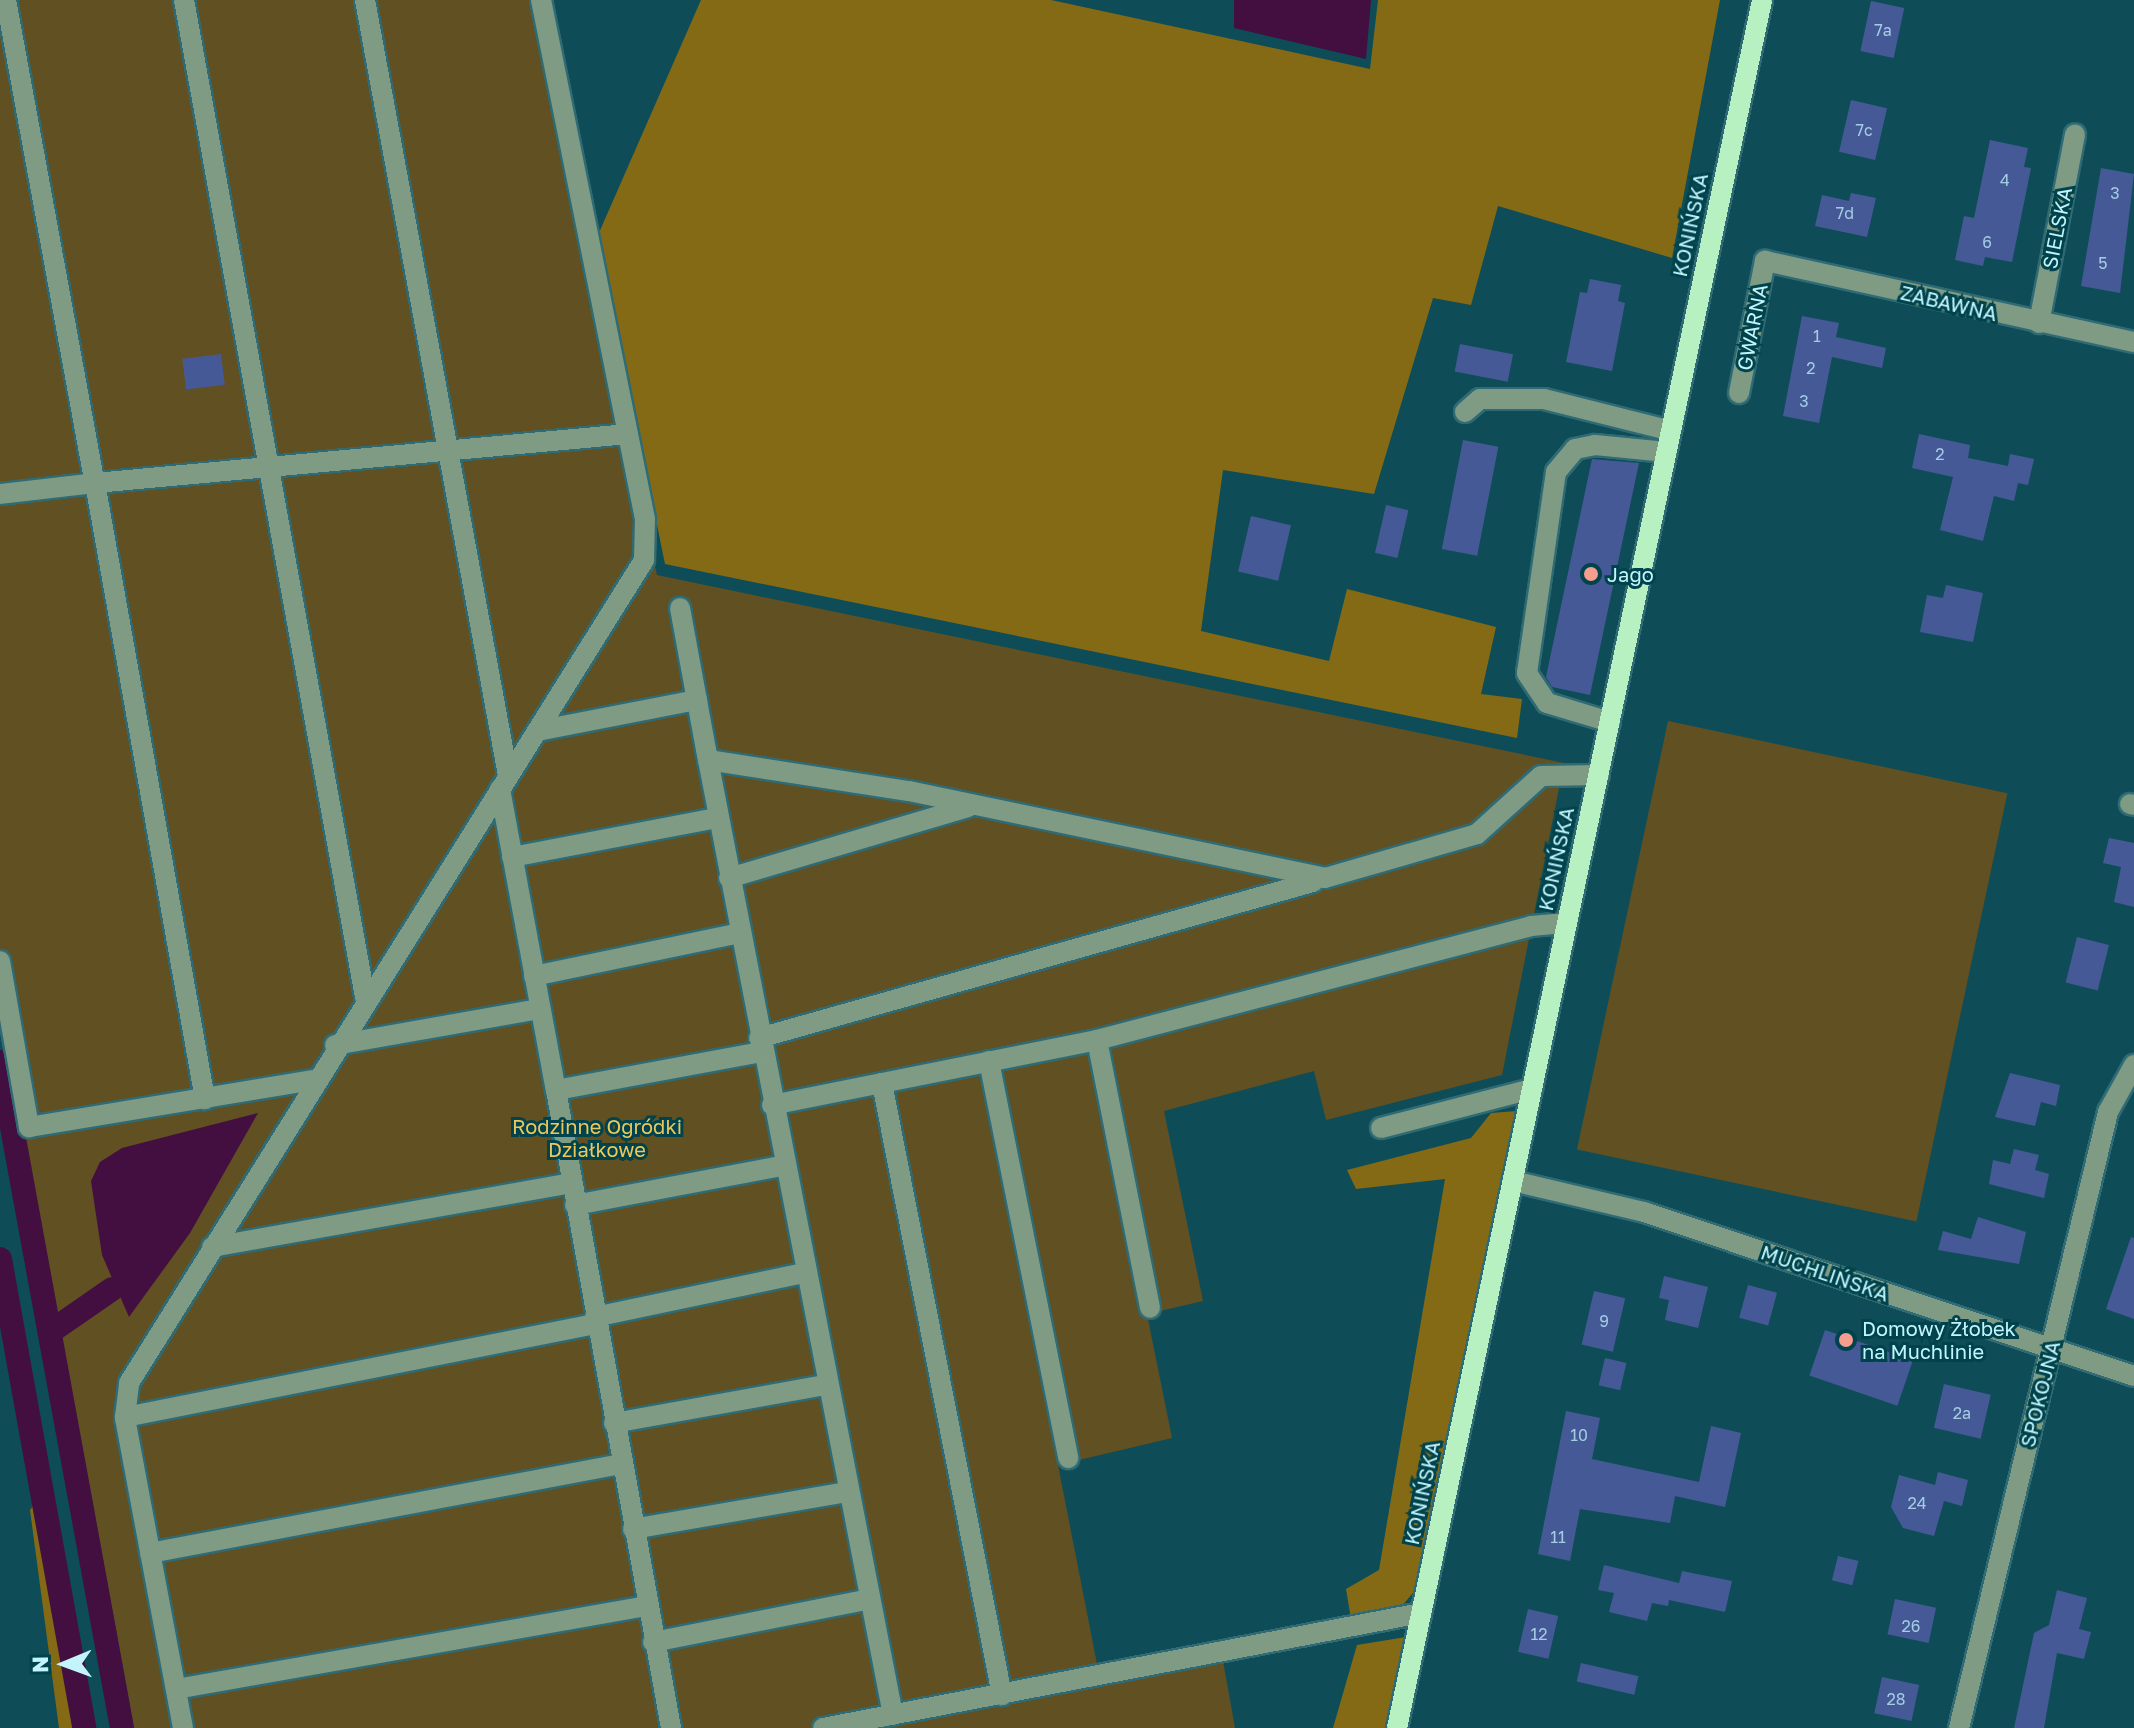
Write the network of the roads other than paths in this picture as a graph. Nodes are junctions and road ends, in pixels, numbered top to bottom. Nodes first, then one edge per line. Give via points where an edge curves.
1 (6, 0) edge
2 (184, 0) edge
3 (365, 0) edge
4 (541, 0) edge
5 (1762, 0) edge
6 (2075, 134) dead end
7 (1765, 261) joint
8 (2039, 323) junction
9 (2134, 342) edge
10 (1739, 393) dead end
11 (1465, 412) dead end
12 (1671, 431) junction
13 (628, 434) junction
14 (1667, 452) junction
15 (447, 453) junction
16 (269, 467) junction
17 (95, 483) junction
18 (0, 494) edge
19 (680, 608) dead end
20 (697, 700) junction
21 (1610, 722) junction
22 (537, 731) junction
23 (708, 760) junction
24 (1599, 775) junction
25 (504, 782) junction
26 (968, 807) junction
27 (717, 818) junction
28 (512, 857) junction
29 (729, 878) junction
30 (1325, 878) junction
31 (1567, 923) junction
32 (739, 933) junction
33 (0, 961) edge
34 (534, 976) junction
35 (365, 997) junction
36 (540, 1009) junction
37 (1097, 1040) junction
38 (335, 1045) junction
39 (761, 1045) junction
40 (989, 1061) junction
41 (2134, 1065) edge
42 (313, 1080) junction
43 (882, 1083) junction
44 (1532, 1089) junction
45 (556, 1090) junction
46 (205, 1099) junction
47 (772, 1105) junction
48 (1381, 1128) dead end
49 (781, 1166) junction
50 (1513, 1181) junction
51 (572, 1183) junction
52 (575, 1205) junction
53 (212, 1247) junction
54 (803, 1273) junction
55 (1150, 1308) dead end
56 (596, 1321) junction
57 (2050, 1349) junction
58 (2134, 1376) edge
59 (826, 1385) junction
60 (125, 1417) junction
61 (614, 1423) junction
62 (1068, 1458) dead end
63 (622, 1464) junction
64 (848, 1492) junction
65 (633, 1529) junction
66 (150, 1553) junction
67 (870, 1599) junction
68 (647, 1606) junction
69 (1421, 1613) junction
70 (653, 1642) junction
71 (176, 1689) junction
72 (1002, 1695) junction
73 (893, 1715) junction
74 (183, 1728) edge
75 (671, 1728) edge
76 (823, 1728) edge
77 (1397, 1728) edge
78 (1959, 1728) edge

1 - 17 street
2 - 16 street
3 - 15 street
4 - 13 street
5 - 12 main road, KONIŃSKA
6 - 8 street, SIELSKA
7 - 8 street, ZABAWNA
7 - 10 street, GWARNA
8 - 9 street, ZABAWNA
11 - 12 street via 1480,399 1544,399
12 - 14 main road, KONIŃSKA
13 - 15 street
13 - 22 street via 645,519 644,560
14 - 21 main road, KONIŃSKA
14 - 21 street via 1595,445 1575,449 1556,472 1527,673 1547,703
15 - 16 street
15 - 25 street
16 - 17 street
16 - 35 street
17 - 18 street
17 - 46 street
19 - 20 street
20 - 22 street
20 - 23 street
21 - 24 main road, KONIŃSKA
22 - 25 street
23 - 26 street
23 - 27 street
24 - 30 street via 1541,776 1501,814 1449,844
24 - 31 main road, KONIŃSKA
25 - 28 street
25 - 35 street
26 - 29 street
26 - 30 street
27 - 28 street
27 - 29 street
28 - 34 street
29 - 32 street
30 - 39 street
31 - 37 street via 1531,926
31 - 44 main road, KONIŃSKA
32 - 34 street
32 - 39 street
33 - 46 street via 29,1127
34 - 36 street
35 - 38 street
36 - 38 street
36 - 45 street
37 - 40 street
37 - 55 street
38 - 42 street
39 - 45 street
39 - 47 street
40 - 43 street
40 - 62 street
41 - 57 street, SPOKOJNA via 2108,1112
42 - 46 street
42 - 53 street
43 - 47 street
43 - 72 street
44 - 48 street
44 - 50 main road, KONIŃSKA
45 - 51 street
47 - 49 street
49 - 52 street
49 - 54 street
50 - 57 street, MUCHLIŃSKA via 1644,1212
50 - 69 main road, KONIŃSKA
51 - 52 street
51 - 53 street
52 - 56 street
53 - 60 street via 129,1383
54 - 56 street
54 - 59 street
56 - 60 street
56 - 61 street
57 - 58 street, MUCHLIŃSKA
57 - 78 street, SPOKOJNA
59 - 61 street
59 - 64 street
60 - 66 street
61 - 63 street
63 - 65 street
63 - 66 street
64 - 65 street
64 - 67 street
65 - 68 street
66 - 71 street
67 - 70 street
67 - 73 street
68 - 70 street
68 - 71 street
69 - 72 street
69 - 77 main road, KONIŃSKA
70 - 75 street
71 - 74 street
72 - 73 street
73 - 76 street

